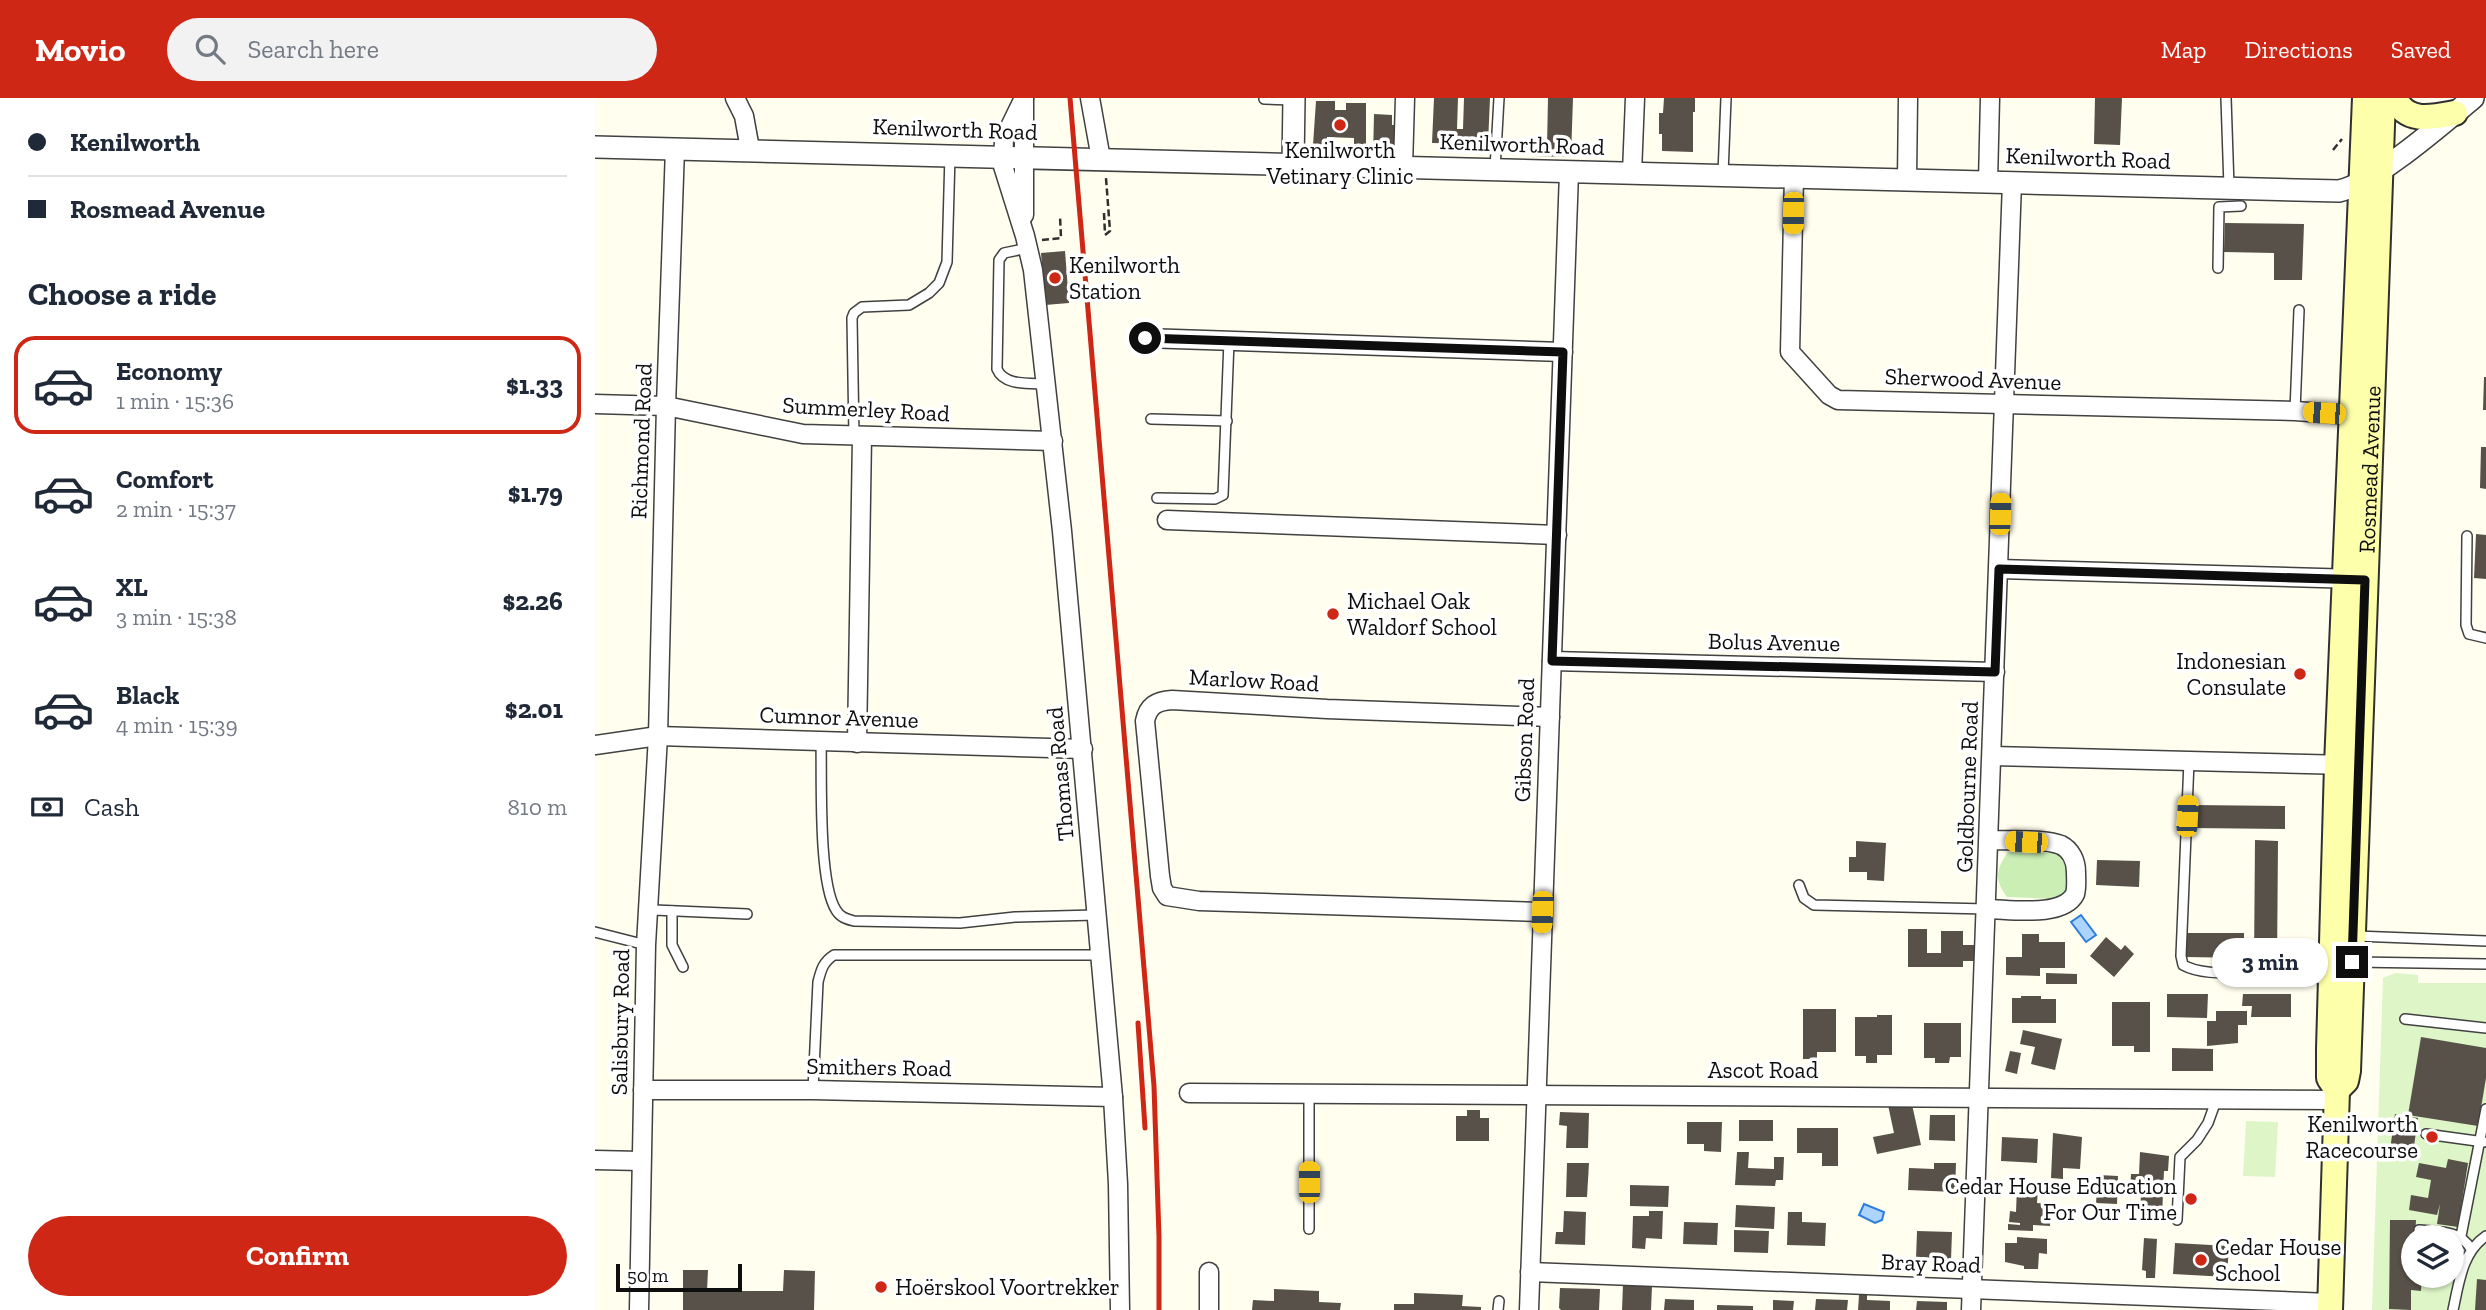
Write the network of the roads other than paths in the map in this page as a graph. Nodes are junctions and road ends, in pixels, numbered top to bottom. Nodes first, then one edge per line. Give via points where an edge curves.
1 (735, 98) edge
2 (1024, 98) edge
3 (1090, 98) edge
4 (1405, 98) edge
5 (1499, 98) edge
6 (1635, 98) edge
7 (1726, 98) edge
8 (1908, 98) edge
9 (1990, 98) edge
10 (2226, 98) edge
11 (2365, 98) edge
12 (2383, 98) edge
13 (2395, 98) edge
14 (1264, 99) edge
15 (1294, 99) edge
16 (2460, 105) edge
17 (595, 147) edge
18 (675, 148) junction
19 (750, 149) junction
20 (950, 155) junction
21 (1013, 156) junction
22 (1103, 164) junction
23 (1293, 164) junction
24 (1403, 167) junction
25 (1495, 169) junction
26 (1569, 173) junction
27 (1632, 173) junction
28 (1723, 174) junction
29 (1794, 176) junction
30 (2370, 176) junction
31 (1907, 179) junction
32 (1988, 182) junction
33 (2012, 182) junction
34 (2230, 197) junction
35 (1031, 242) junction
36 (2218, 268) dead end
37 (2299, 310) dead end
38 (1145, 338) dead end
39 (1229, 341) junction
40 (1563, 352) junction
41 (1046, 384) junction
42 (595, 404) edge
43 (2004, 405) junction
44 (666, 406) junction
45 (2295, 411) junction
46 (2351, 415) junction
47 (1151, 419) dead end
48 (1227, 421) junction
49 (857, 437) junction
50 (1053, 440) junction
51 (1157, 498) dead end
52 (1167, 520) dead end
53 (1557, 535) junction
54 (2467, 536) dead end
55 (1999, 569) junction
56 (2355, 579) junction
57 (2486, 638) edge
58 (1552, 661) junction
59 (1995, 672) junction
60 (1550, 717) junction
61 (658, 736) junction
62 (821, 741) junction
63 (856, 743) junction
64 (595, 745) edge
65 (1083, 749) junction
66 (1993, 756) junction
67 (2189, 761) junction
68 (2348, 765) junction
69 (1990, 840) junction
70 (1799, 885) dead end
71 (1987, 909) junction
72 (672, 911) junction
73 (647, 912) junction
74 (1542, 912) junction
75 (747, 914) dead end
76 (1096, 915) junction
77 (595, 932) edge
78 (2343, 936) junction
79 (2486, 941) edge
80 (646, 946) junction
81 (1100, 955) junction
82 (2486, 964) edge
83 (683, 967) dead end
84 (2339, 968) junction
85 (2405, 1019) dead end
86 (2486, 1028) edge
87 (643, 1090) junction
88 (813, 1090) junction
89 (1309, 1092) junction
90 (1189, 1093) dead end
91 (1535, 1093) junction
92 (2337, 1095) junction
93 (1113, 1097) junction
94 (1979, 1097) junction
95 (2217, 1098) junction
96 (2486, 1109) edge
97 (2425, 1134) dead end
98 (2483, 1141) edge
99 (595, 1160) edge
100 (641, 1161) junction
101 (2177, 1220) dead end
102 (2464, 1225) edge
103 (1309, 1228) dead end
104 (2486, 1236) edge
105 (2464, 1240) edge
106 (2471, 1249) junction
107 (1209, 1272) dead end
108 (1530, 1272) junction
109 (1973, 1289) junction
110 (2330, 1307) edge
111 (639, 1310) edge
112 (1120, 1310) edge
113 (1209, 1310) edge
114 (1528, 1310) edge
115 (1971, 1310) edge
116 (2453, 1310) edge

1 - 19 street via 744,116
2 - 21 street via 1004,139
3 - 22 street
4 - 24 street
5 - 25 lane
6 - 27 street
7 - 28 lane
8 - 31 street
9 - 32 street
10 - 34 lane
11 - 30 main road, Rosmead Avenue
12 - 30 main road, Rosmead Avenue
13 - 16 main road via 2406,112 2419,117
14 - 15 lane
15 - 23 street
16 - 30 street
17 - 18 street, Kenilworth Road
18 - 19 street, Kenilworth Road
18 - 44 street, Richmond Road
19 - 20 street, Kenilworth Road
20 - 21 street, Kenilworth Road
20 - 49 lane via 947,262 939,283 909,304 862,307 852,318
21 - 22 street, Kenilworth Road
21 - 35 street, Thomas Road via 1011,195
22 - 23 street, Kenilworth Road
23 - 24 street, Kenilworth Road
24 - 25 street, Kenilworth Road
25 - 26 street, Kenilworth Road
26 - 27 street, Kenilworth Road
26 - 40 street, Gibson Road
27 - 28 street, Kenilworth Road
28 - 29 street, Kenilworth Road
29 - 31 street, Kenilworth Road
29 - 43 street, Sherwood Avenue via 1790,347 1794,359 1838,400
30 - 34 street, Kenilworth Road via 2339,191
30 - 46 main road, Rosmead Avenue
30 - 56 main road, Rosmead Avenue
31 - 32 street, Kenilworth Road
32 - 33 street, Kenilworth Road
33 - 34 street, Kenilworth Road
33 - 43 street, Goldbourne Road
34 - 36 lane via 2219,209
35 - 41 street, Thomas Road
35 - 41 lane via 1004,253 999,260 997,369 1007,380
37 - 45 lane
38 - 39 street
39 - 40 street
39 - 48 lane
40 - 53 street, Gibson Road
41 - 50 street, Thomas Road
42 - 44 street, Summerley Road
43 - 45 street, Sherwood Avenue
43 - 55 street, Goldbourne Road
44 - 49 street, Summerley Road via 780,431
44 - 61 street, Richmond Road
45 - 46 street, Sherwood Avenue
46 - 56 main road, Rosmead Avenue
47 - 48 lane
48 - 51 lane via 1223,495 1216,499
49 - 50 street, Summerley Road
49 - 63 street
50 - 65 street, Thomas Road
52 - 53 street
53 - 58 street, Gibson Road
54 - 57 lane via 2466,625 2469,634
55 - 56 street
55 - 59 street, Goldbourne Road
56 - 68 main road, Rosmead Avenue
58 - 59 street, Bolus Avenue
58 - 60 street, Gibson Road
59 - 66 street, Goldbourne Road
60 - 74 street, Gibson Road
60 - 74 street, Marlow Road via 1160,701 1147,712 1145,721 1160,876 1167,896 1199,901
61 - 62 street, Cumnor Avenue
61 - 64 street, Cumnor Avenue
61 - 73 street, Salisbury Road
62 - 63 street, Cumnor Avenue
62 - 76 lane via 830,900 846,919 960,923
63 - 65 street, Cumnor Avenue
65 - 76 street, Thomas Road
66 - 67 street
66 - 69 street, Goldbourne Road
67 - 68 street
67 - 84 lane via 2183,965 2194,970 2267,972
68 - 78 main road, Rosmead Avenue
69 - 71 street, Goldbourne Road
69 - 71 street via 2064,846 2074,859 2076,887 2074,895 2059,907
70 - 71 lane via 1804,898 1814,905
71 - 94 street, Goldbourne Road
72 - 73 lane
72 - 75 lane
72 - 83 lane via 672,945
73 - 80 street, Salisbury Road
74 - 91 street, Gibson Road
76 - 81 street, Thomas Road
77 - 80 lane
78 - 79 lane
78 - 84 main road, Rosmead Avenue
80 - 87 street, Salisbury Road
81 - 88 lane via 834,955 821,968 818,982
81 - 93 street, Thomas Road
82 - 84 lane
84 - 92 main road, Rosmead Avenue via 2348,1071
85 - 86 lane
87 - 88 street, Smithers Road
87 - 100 street, Salisbury Road
88 - 93 street, Smithers Road
89 - 90 street, Ascot Road
89 - 91 street, Ascot Road
89 - 103 lane
91 - 94 street, Ascot Road
91 - 108 street, Gibson Road
92 - 95 street, Ascot Road
92 - 110 main road, Rosmead Avenue
93 - 112 street, Thomas Road
94 - 95 street, Ascot Road
94 - 109 street, Goldbourne Road
95 - 101 lane via 2208,1124 2180,1157
96 - 98 lane
97 - 98 lane
98 - 102 lane
99 - 100 street
100 - 111 street, Salisbury Road
104 - 106 lane
105 - 106 lane
106 - 116 lane
107 - 113 street
108 - 109 street, Bray Road
108 - 114 street, Gibson Road
109 - 110 street, Bray Road
109 - 115 street, Goldbourne Road

